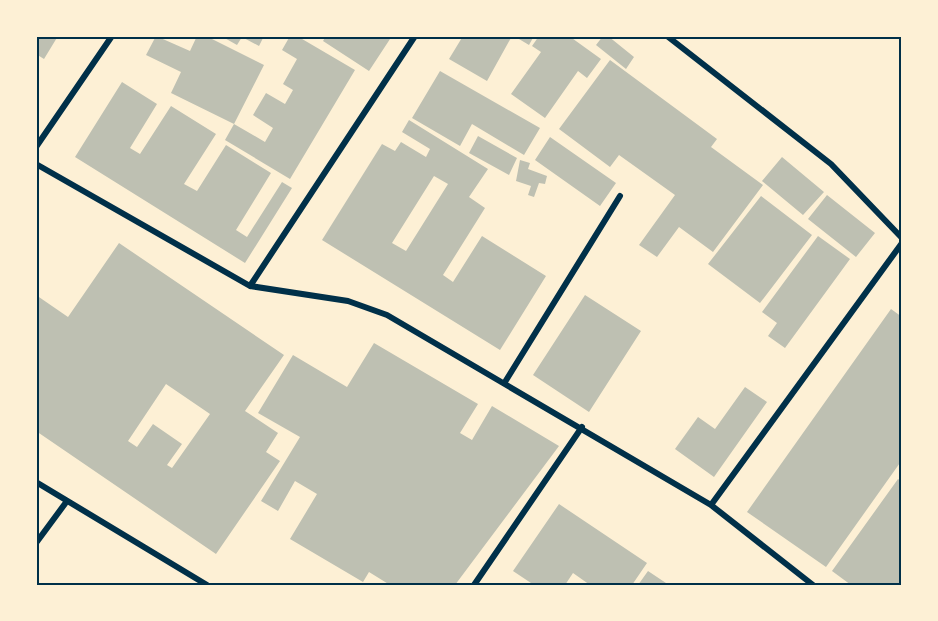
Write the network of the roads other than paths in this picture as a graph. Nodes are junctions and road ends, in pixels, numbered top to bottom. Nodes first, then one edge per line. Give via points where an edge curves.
1 (112, 36) edge
2 (415, 36) edge
3 (667, 36) edge
4 (36, 147) edge
5 (36, 164) edge
6 (620, 196) dead end
7 (902, 241) edge
8 (250, 286) junction
9 (505, 382) junction
10 (582, 427) junction
11 (36, 482) edge
12 (67, 501) junction
13 (711, 505) junction
14 (36, 543) edge
15 (207, 585) edge
16 (474, 585) edge
17 (813, 585) edge

1 - 4 street
2 - 8 street
3 - 7 street via 831,164
5 - 8 street
6 - 9 street
7 - 13 street
8 - 9 street via 348,301 387,315
9 - 10 street
10 - 13 street
10 - 16 street
11 - 12 street
12 - 14 street
12 - 15 street
13 - 17 street

